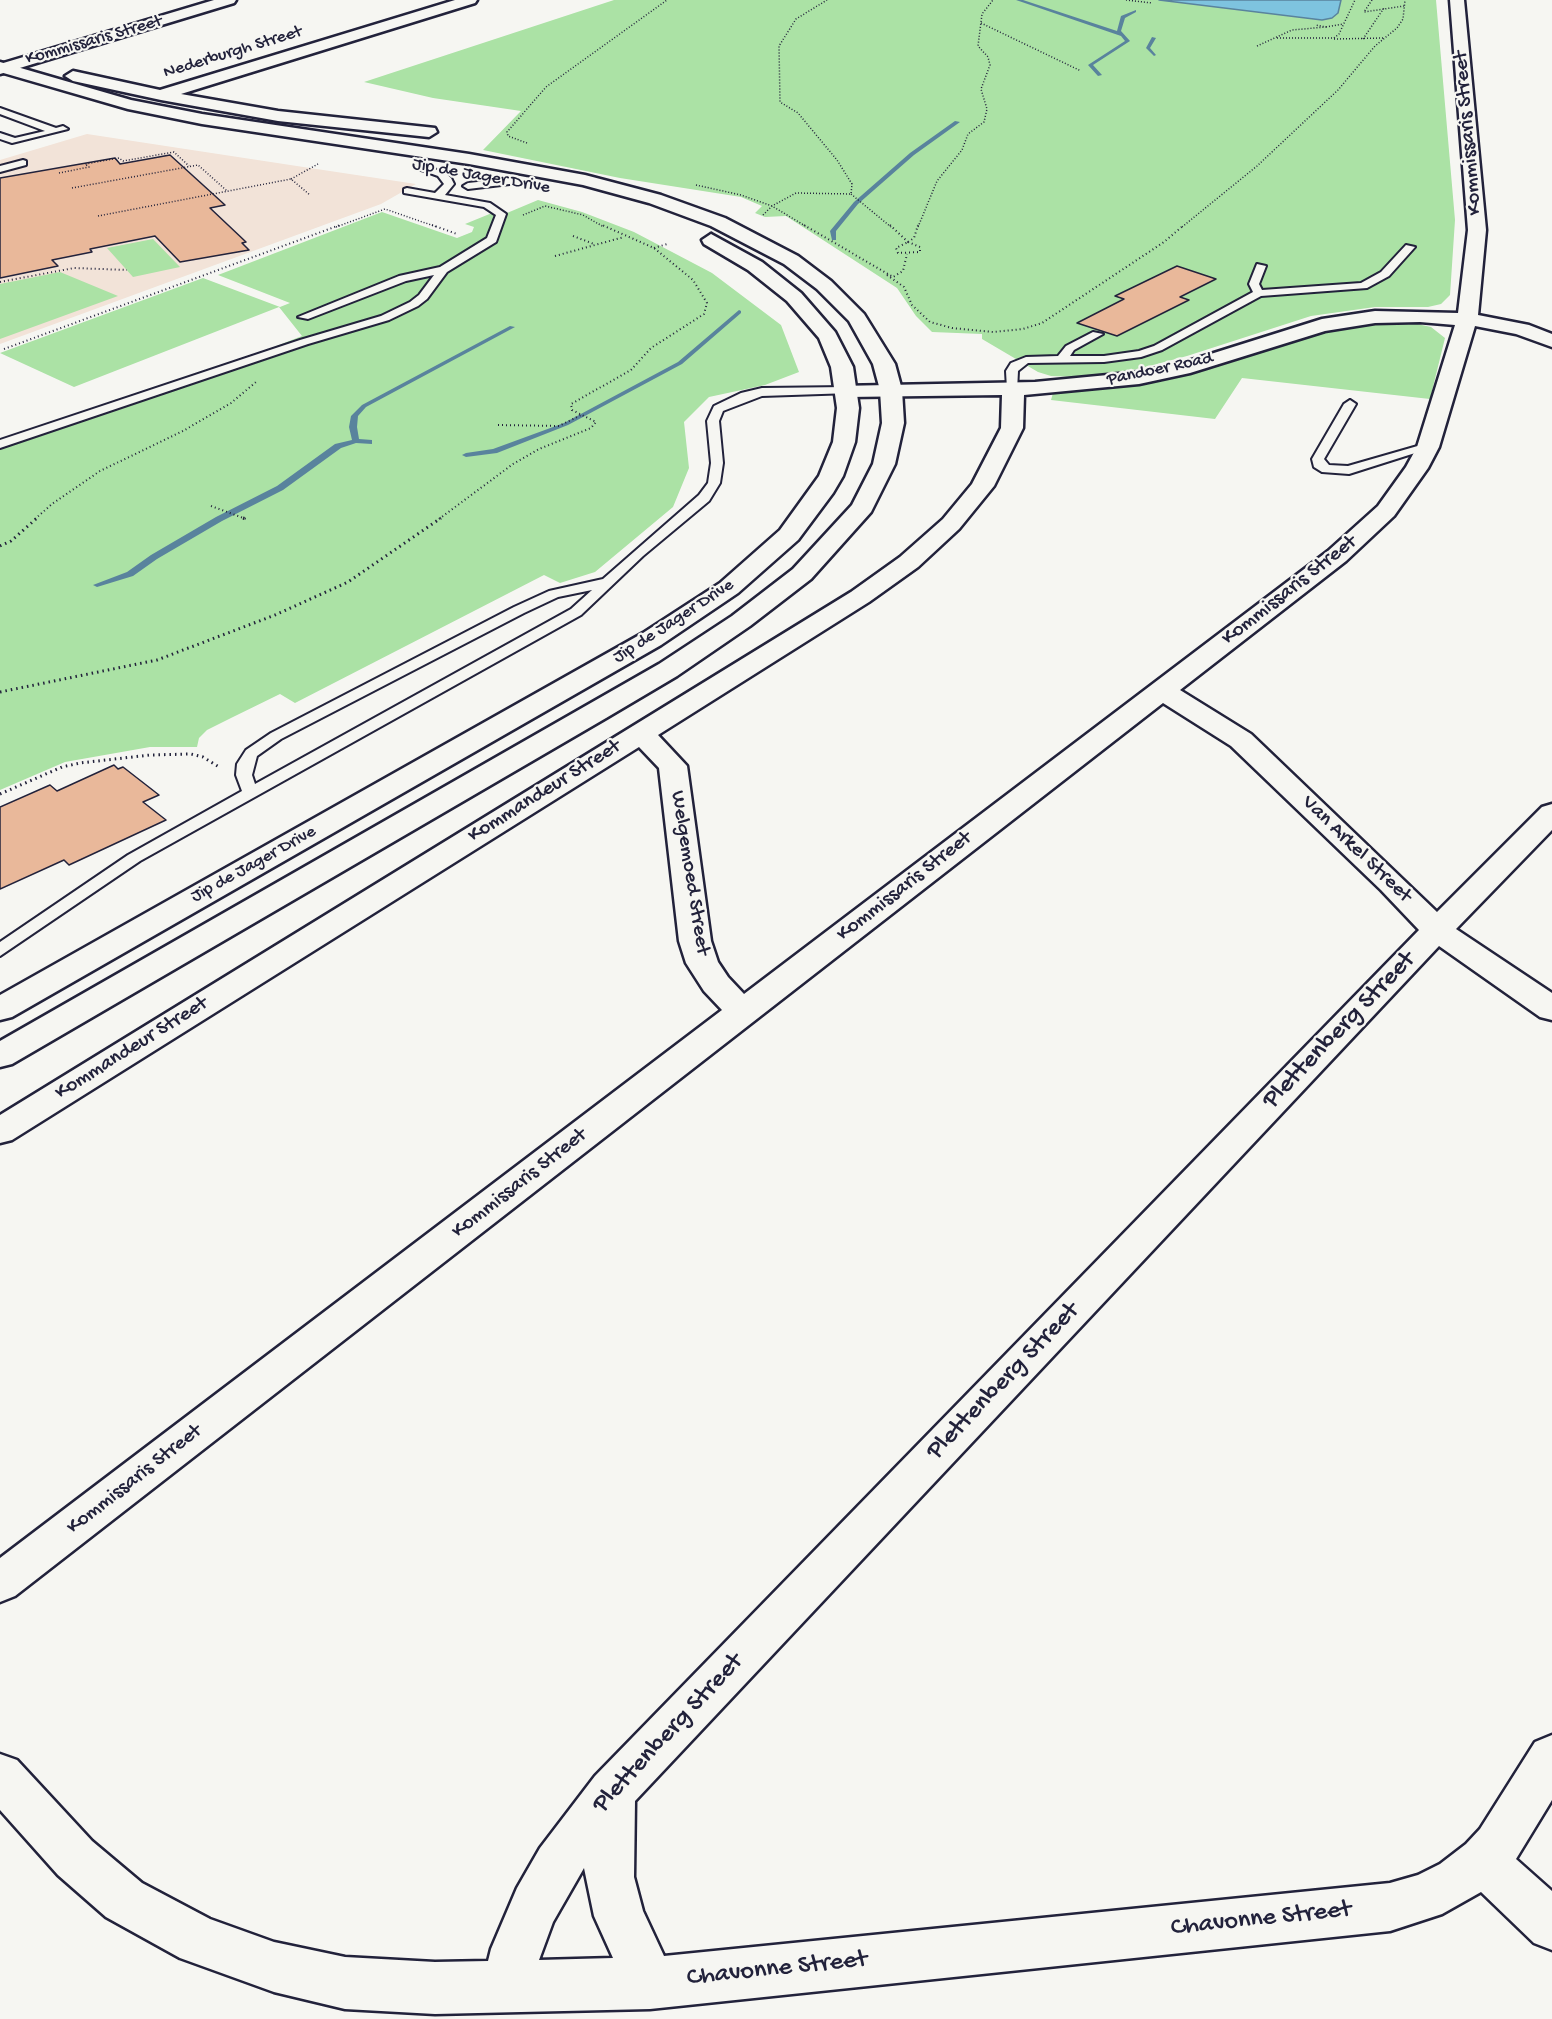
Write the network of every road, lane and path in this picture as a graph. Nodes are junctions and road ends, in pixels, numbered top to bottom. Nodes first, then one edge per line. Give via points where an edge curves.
1 (229, 0) edge
2 (470, 0) edge
3 (667, 0) edge
4 (827, 0) edge
5 (993, 0) edge
6 (1126, 0) edge
7 (1355, 0) edge
8 (1372, 0) edge
9 (1405, 0) edge
10 (1457, 0) edge
11 (1152, 3) dead end
12 (167, 5) dead end
13 (1404, 6) junction
14 (1385, 7) junction
15 (188, 12) junction
16 (981, 23) junction
17 (1343, 24) junction
18 (1315, 25) dead end
19 (1326, 27) junction
20 (1276, 38) junction
21 (1384, 38) junction
22 (1330, 39) junction
23 (1363, 40) junction
24 (1257, 46) dead end
25 (1, 66) edge
26 (1082, 71) dead end
27 (73, 76) dead end
28 (161, 95) junction
29 (82, 108) dead end
30 (0, 111) edge
31 (429, 132) dead end
32 (296, 134) junction
33 (0, 136) edge
34 (15, 141) junction
35 (530, 144) dead end
36 (0, 146) edge
37 (23, 164) dead end
38 (318, 164) dead end
39 (419, 166) junction
40 (189, 167) junction
41 (0, 169) edge
42 (58, 173) dead end
43 (291, 179) junction
44 (474, 180) junction
45 (694, 185) dead end
46 (72, 188) dead end
47 (227, 191) junction
48 (407, 191) dead end
49 (851, 194) junction
50 (310, 195) dead end
51 (443, 196) junction
52 (772, 206) junction
53 (763, 215) dead end
54 (98, 216) dead end
55 (500, 225) junction
56 (457, 234) dead end
57 (573, 236) dead end
58 (625, 237) junction
59 (908, 242) junction
60 (667, 244) dead end
61 (594, 245) junction
62 (1410, 247) dead end
63 (654, 248) junction
64 (907, 254) junction
65 (555, 256) dead end
66 (1261, 266) dead end
67 (127, 270) dead end
68 (443, 270) junction
69 (887, 275) junction
70 (0, 282) edge
71 (1259, 294) junction
72 (304, 317) dead end
73 (1467, 320) junction
74 (1097, 334) dead end
75 (1552, 341) edge
76 (4, 349) dead end
77 (1062, 358) junction
78 (256, 382) dead end
79 (1012, 389) junction
80 (891, 390) junction
81 (847, 391) junction
82 (1350, 404) dead end
83 (581, 415) junction
84 (498, 425) dead end
85 (0, 444) edge
86 (1428, 447) junction
87 (211, 507) dead end
88 (246, 519) dead end
89 (0, 546) edge
90 (607, 582) junction
91 (1161, 691) junction
92 (0, 692) edge
93 (639, 734) junction
94 (244, 775) junction
95 (251, 793) junction
96 (0, 794) edge
97 (1552, 813) edge
98 (1437, 930) junction
99 (0, 950) edge
100 (0, 1009) edge
101 (1552, 1009) edge
102 (743, 1012) junction
103 (0, 1056) edge
104 (0, 1131) edge
105 (0, 1583) edge
106 (1552, 1757) edge
107 (0, 1776) edge
108 (612, 1792) junction
109 (1484, 1861) junction
110 (1552, 1926) edge
111 (650, 1983) junction
112 (509, 1986) junction

1 - 15 street, Kommissaris Street
2 - 28 street, Nederburgh Street
3 - 35 path via 546,87 507,132 508,136
4 - 49 path via 792,24 779,46 780,102 798,113 837,160 852,184
5 - 16 path via 982,14
6 - 11 path
7 - 17 path
8 - 14 path via 1364,12
9 - 13 path
10 - 73 street, Kommissaris Street via 1477,230
12 - 15 street
13 - 14 path
13 - 21 path via 1403,19
14 - 23 path
15 - 25 street, Kommissaris Street
16 - 26 path
16 - 59 path via 978,46 990,65 981,89 987,109 984,122 968,134 962,150 937,181 914,238
17 - 19 path
17 - 22 path via 1339,34
18 - 19 path
19 - 20 path via 1292,30
20 - 22 path
20 - 24 path
21 - 23 path
21 - 69 path via 1338,90 1206,210 1042,323 993,332 930,322 912,305 904,287
22 - 23 path
25 - 32 street via 128,104
27 - 28 street
28 - 31 street, Nederburgh Street via 278,116
29 - 39 street, Jip de Jager Drive via 247,141
30 - 34 lane via 59,130
32 - 44 street via 467,164 480,170
32 - 80 street, Jip de Jager Drive via 539,171 619,188 685,208 791,260 824,285 858,318 878,349
33 - 34 lane
34 - 36 lane
37 - 41 lane
38 - 43 path
39 - 44 street, Jip de Jager Drive
39 - 51 lane via 448,180
40 - 42 path via 174,152 85,164 89,167
40 - 46 path
40 - 47 path via 198,165
43 - 47 path
43 - 50 path
44 - 51 lane
44 - 81 street, Jip de Jager Drive via 516,181 588,197 652,216 711,241 784,287 816,320 836,351
45 - 52 path
47 - 54 path
48 - 51 lane
49 - 52 path via 796,193
49 - 59 path
51 - 55 lane via 495,208 501,214
52 - 53 path
52 - 69 path
55 - 58 path via 544,206 583,215
55 - 68 lane via 492,240
56 - 76 path via 385,209
57 - 61 path
58 - 61 path
58 - 63 path
59 - 64 path via 896,248 898,253
59 - 64 path via 920,247 920,252
60 - 63 path
61 - 65 path
62 - 71 lane via 1385,274 1363,286
63 - 83 path via 693,280 707,308 700,318 651,348 631,370 570,404
64 - 69 path via 903,272 893,277
66 - 71 lane via 1254,284
67 - 70 path via 74,268
68 - 72 lane via 403,278
68 - 85 lane via 423,297 393,315
71 - 77 lane via 1142,354 1104,359
73 - 75 street, Pandoer Road via 1508,326
73 - 79 street, Pandoer Road via 1397,316 1344,320 1184,369 1086,385
73 - 86 street, Kommissaris Street
74 - 77 lane via 1070,348
77 - 79 lane via 1026,360 1015,365
78 - 89 path via 231,403 183,431 100,471
79 - 80 street, Pandoer Road
79 - 93 street, Kommandeur Street via 1012,428 982,486 951,524 909,562 860,597
80 - 81 street, Pandoer Road
80 - 103 street, Jip de Jager Drive via 893,423 889,445 863,507 824,552 777,594 668,670
81 - 90 lane via 762,392 718,410 713,421 717,463 714,483 704,498
81 - 100 street, Jip de Jager Drive via 844,442 831,476 812,507 774,549 706,605 538,705
82 - 86 lane via 1318,459 1318,464 1326,469 1349,470
83 - 84 path via 559,426
83 - 92 path via 596,422 591,428 522,458 361,573 322,595 157,660
86 - 91 street, Kommissaris Street via 1402,489 1363,534
87 - 88 path
90 - 94 lane via 554,594 519,610 285,731 251,753
90 - 95 lane via 576,612 547,630
91 - 98 street, Van Arkel Street via 1240,740
91 - 102 street, Kommissaris Street
93 - 102 street, Welgemoed Street via 673,766 695,941 702,963
93 - 104 street, Kommandeur Street
94 - 95 lane
94 - 96 path via 227,773 213,762 191,754 150,755 72,764
95 - 99 lane via 134,858
97 - 98 street, Plettenberg Street
98 - 101 street, Van Arkel Street
98 - 108 street, Plettenberg Street
102 - 105 street, Kommissaris Street
106 - 109 street, Chavonne Street
107 - 112 street, Chavonne Street via 75,1858 124,1900 198,1940 274,1967 345,1983 435,1988
108 - 111 street via 609,1877 619,1916
108 - 112 street, Plettenberg Street via 557,1865 535,1905 516,1948
109 - 110 street
109 - 111 street, Chavonne Street via 1457,1881 1425,1897 1390,1907
111 - 112 street, Chavonne Street

